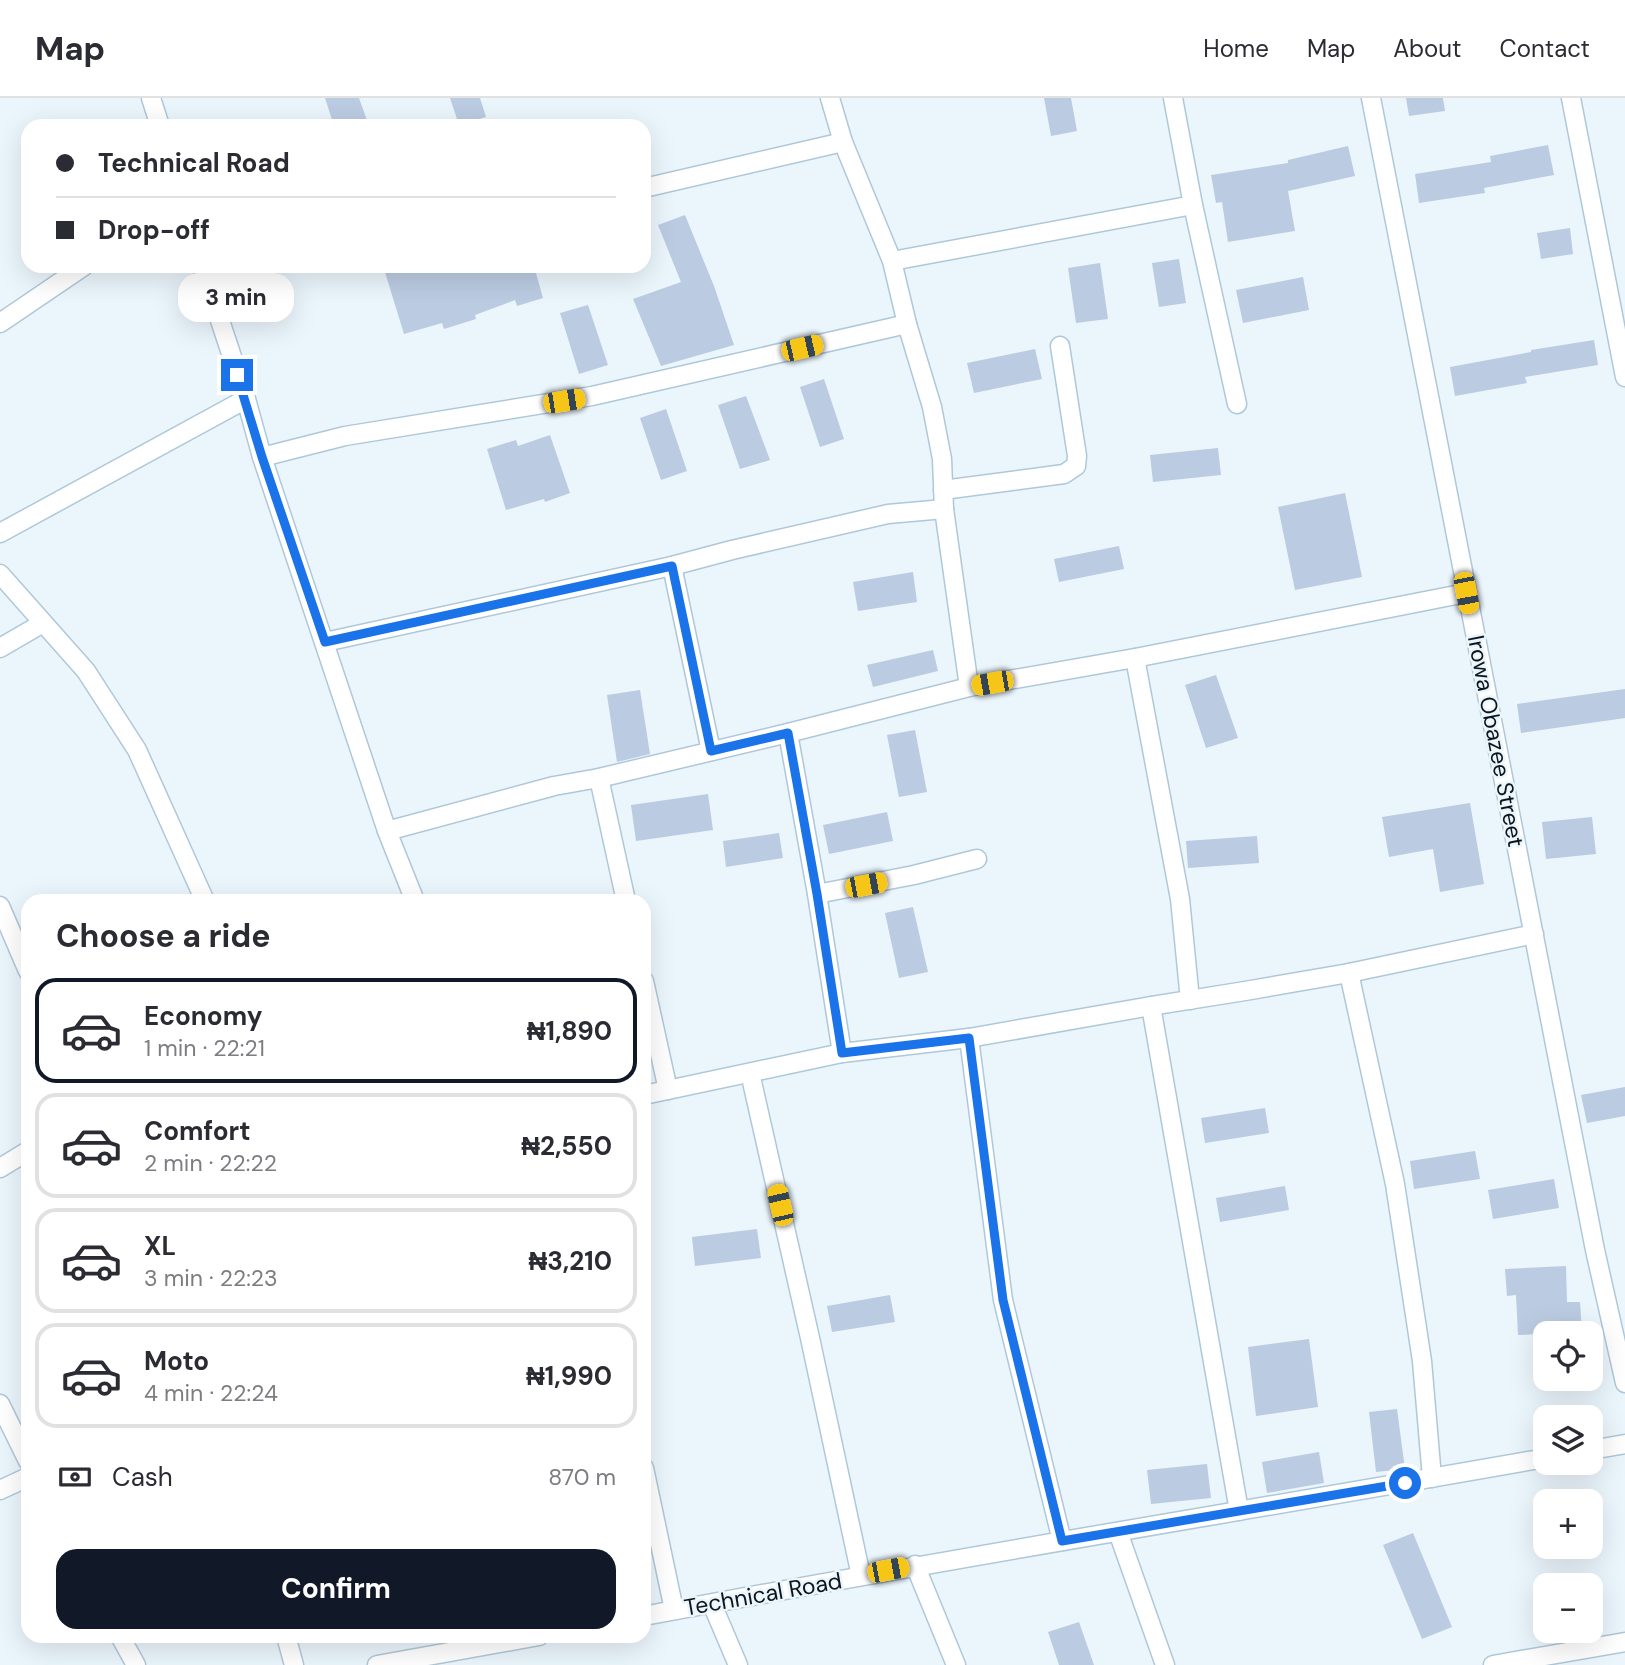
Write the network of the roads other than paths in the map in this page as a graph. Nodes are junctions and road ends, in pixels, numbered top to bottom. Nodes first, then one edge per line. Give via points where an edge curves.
1 (151, 98) edge
2 (830, 98) edge
3 (1173, 98) edge
4 (1371, 98) edge
5 (1571, 98) edge
6 (158, 119) edge
7 (843, 142) junction
8 (651, 186) edge
9 (1194, 205) junction
10 (891, 261) junction
11 (74, 273) edge
12 (204, 273) edge
13 (0, 323) edge
14 (907, 324) junction
15 (1060, 346) dead end
16 (1625, 377) edge
17 (246, 399) junction
18 (1237, 404) dead end
19 (262, 457) junction
20 (943, 490) junction
21 (944, 509) junction
22 (0, 533) edge
23 (672, 566) junction
24 (0, 574) edge
25 (1466, 593) junction
26 (43, 623) junction
27 (325, 642) junction
28 (0, 648) edge
29 (1135, 658) junction
30 (969, 687) junction
31 (788, 733) junction
32 (711, 751) junction
33 (599, 778) junction
34 (387, 831) junction
35 (977, 859) dead end
36 (202, 894) edge
37 (412, 894) edge
38 (624, 894) edge
39 (817, 894) junction
40 (0, 906) edge
41 (1534, 934) junction
42 (21, 955) edge
43 (1349, 973) junction
44 (1190, 1000) junction
45 (1152, 1006) junction
46 (651, 1013) edge
47 (969, 1038) junction
48 (842, 1053) junction
49 (750, 1073) junction
50 (668, 1090) junction
51 (651, 1094) edge
52 (21, 1155) edge
53 (0, 1168) edge
54 (1625, 1383) edge
55 (0, 1404) edge
56 (1625, 1444) edge
57 (21, 1447) edge
58 (1603, 1448) edge
59 (1533, 1460) edge
60 (1432, 1478) junction
61 (21, 1480) edge
62 (0, 1490) edge
63 (651, 1501) edge
64 (1240, 1511) junction
65 (1118, 1532) junction
66 (1062, 1541) junction
67 (915, 1565) junction
68 (861, 1576) junction
69 (712, 1604) junction
70 (674, 1610) junction
71 (651, 1615) edge
72 (1625, 1642) edge
73 (124, 1643) edge
74 (288, 1643) edge
75 (469, 1643) edge
76 (437, 1660) edge
77 (136, 1665) edge
78 (294, 1665) edge
79 (377, 1665) edge
80 (738, 1665) edge
81 (956, 1665) edge
82 (1165, 1665) edge
83 (1493, 1665) edge

1 - 6 street
2 - 7 street
3 - 9 street
4 - 25 street, Irowa Obazee Street
5 - 16 street
7 - 8 street
7 - 10 street
9 - 10 street
9 - 18 street
10 - 14 street
11 - 13 street
12 - 17 street
14 - 19 street via 592,396 345,436
14 - 20 street via 932,407
15 - 20 street via 1076,466 1064,474
17 - 19 street
17 - 22 street
19 - 27 street
20 - 21 street
21 - 23 street via 888,514
21 - 30 street
23 - 27 street
23 - 32 street
24 - 26 street
25 - 29 street
25 - 41 street, Irowa Obazee Street
26 - 28 street
26 - 36 street via 86,671 137,750
27 - 34 street
29 - 30 street
29 - 44 street via 1180,899
30 - 31 street
31 - 32 street
31 - 39 street
32 - 33 street
33 - 34 street
33 - 38 street
34 - 37 street
35 - 39 street
39 - 48 street
40 - 42 street
41 - 43 street
41 - 54 street, Irowa Obazee Street
43 - 44 street
43 - 60 street via 1395,1184 1422,1361
44 - 45 street
45 - 47 street
45 - 64 street
46 - 50 street
47 - 48 street
47 - 66 street via 1003,1300
48 - 49 street
49 - 50 street
49 - 68 street
50 - 51 street
52 - 53 street
55 - 57 street
56 - 58 street
59 - 60 street, Technical Road
60 - 64 street, Technical Road
61 - 62 street
63 - 70 street
64 - 65 street, Technical Road
65 - 66 street, Technical Road
65 - 82 street
66 - 67 street, Technical Road
67 - 68 street, Technical Road
67 - 81 street
68 - 69 street, Technical Road
69 - 70 street, Technical Road
69 - 80 street
70 - 71 street, Technical Road
72 - 83 street
73 - 77 street
74 - 78 street
75 - 76 street
76 - 79 street

